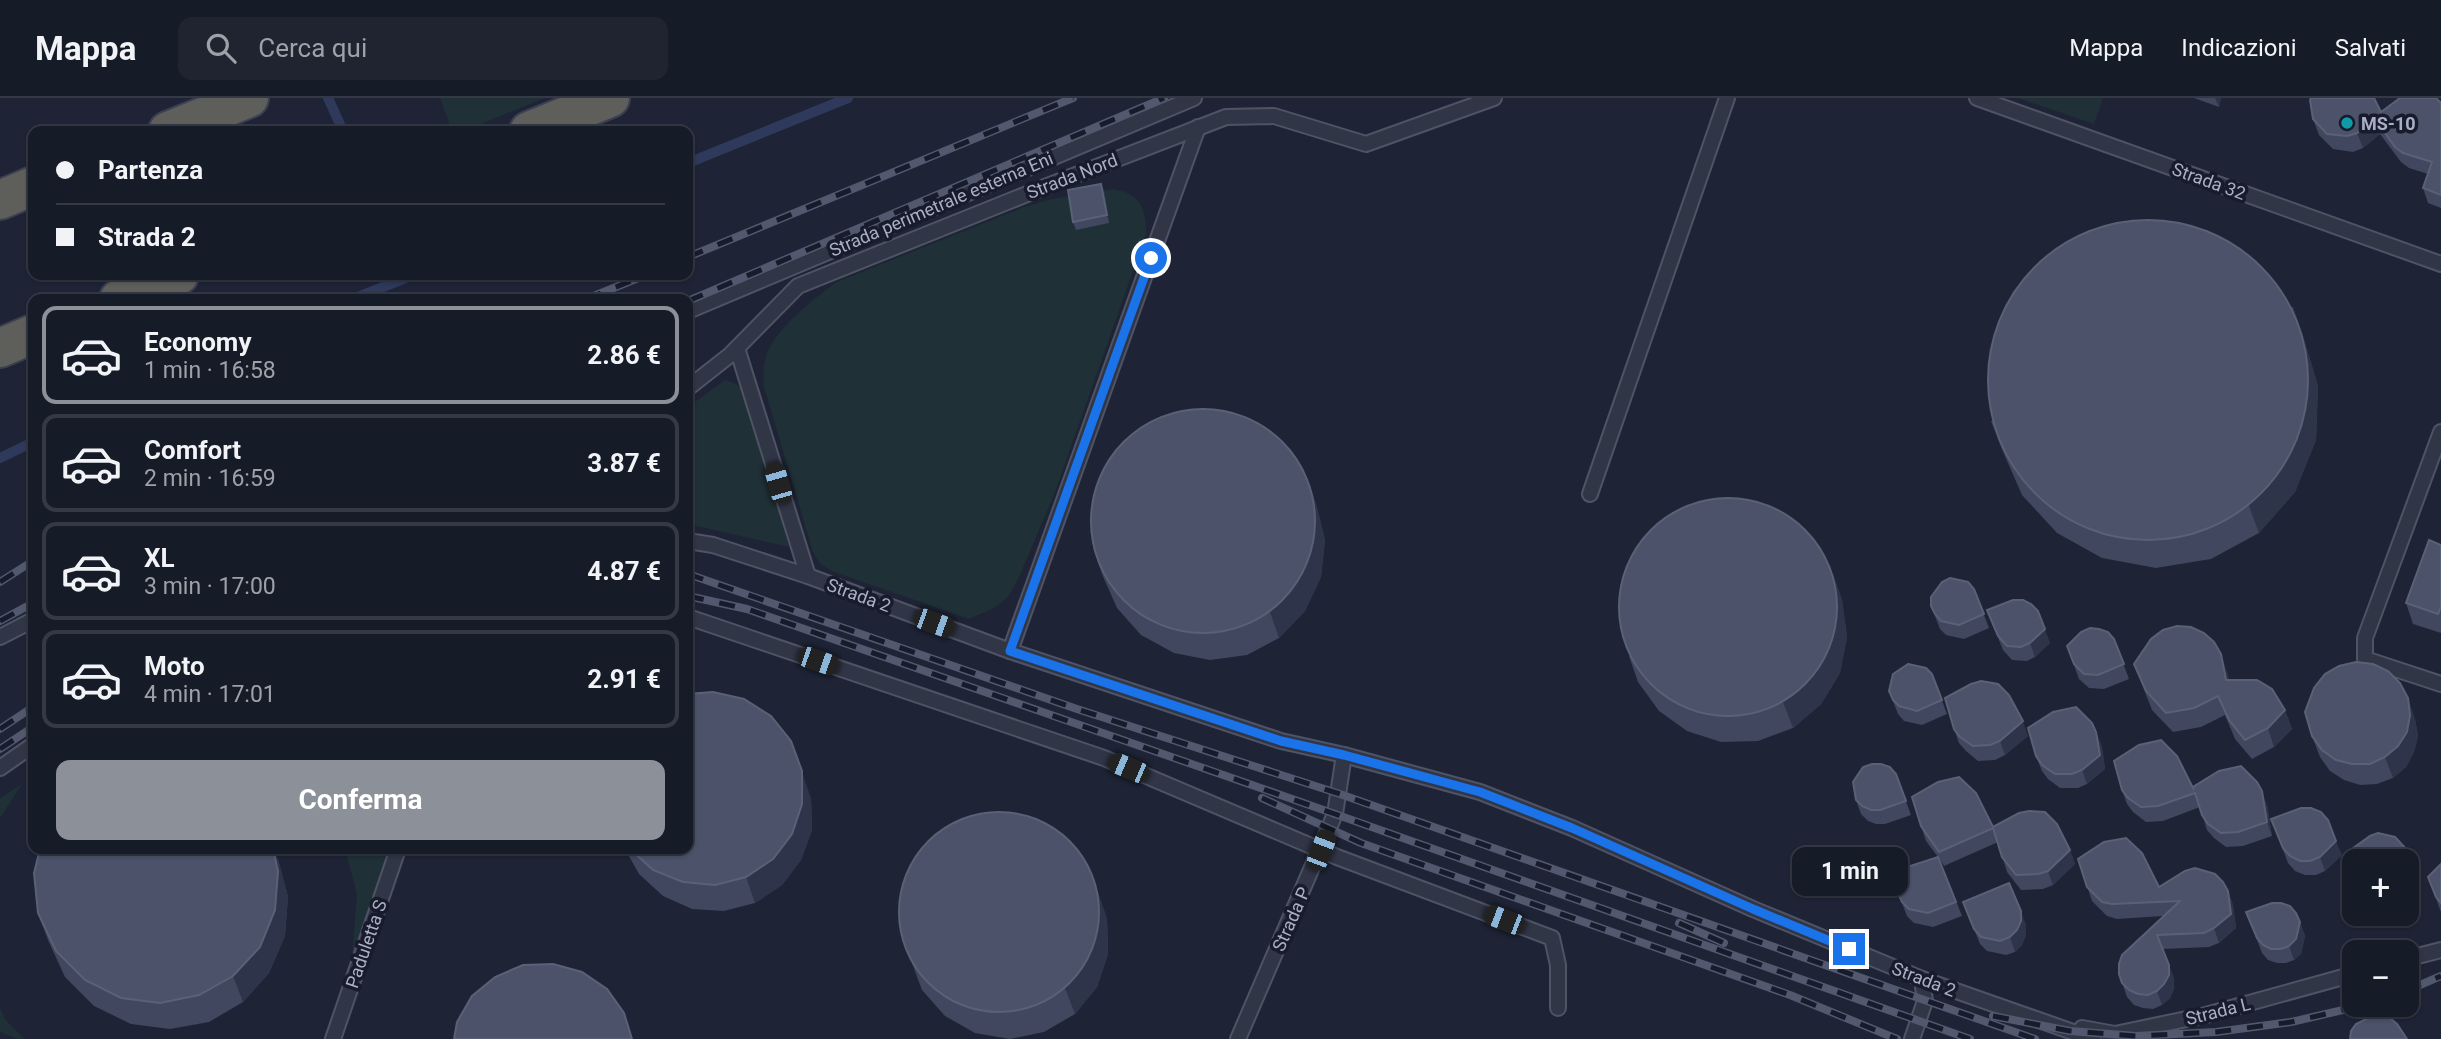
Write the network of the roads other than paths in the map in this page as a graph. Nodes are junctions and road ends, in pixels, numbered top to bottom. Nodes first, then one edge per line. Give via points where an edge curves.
1 (249, 98) edge
2 (610, 98) edge
3 (1194, 98) edge
4 (1494, 98) edge
5 (1727, 98) edge
6 (1977, 98) edge
7 (180, 126) edge
8 (542, 126) edge
9 (1198, 127) junction
10 (28, 188) edge
11 (0, 200) edge
12 (2441, 264) edge
13 (166, 280) edge
14 (132, 294) edge
15 (693, 309) edge
16 (28, 336) edge
17 (0, 348) edge
18 (737, 348) junction
19 (693, 384) edge
20 (2441, 432) edge
21 (1590, 494) dead end
22 (693, 542) edge
23 (808, 576) junction
24 (693, 619) edge
25 (28, 623) edge
26 (0, 637) edge
27 (1010, 651) junction
28 (2441, 684) edge
29 (28, 748) edge
30 (1344, 755) junction
31 (0, 768) edge
32 (1321, 850) junction
33 (396, 854) edge
34 (2441, 950) edge
35 (2419, 956) edge
36 (2342, 977) edge
37 (1922, 979) junction
38 (1558, 1008) dead end
39 (2039, 1021) junction
40 (333, 1039) edge
41 (1238, 1039) edge
42 (1912, 1039) edge
43 (2093, 1039) edge

1 - 7 highway
2 - 8 highway
3 - 15 lane, Strada perimetrale esterna Eni
4 - 9 lane, Strada Nord via 1366,144 1275,116 1226,117
5 - 21 lane
6 - 12 lane, Strada 32
9 - 18 lane, Strada Nord via 798,286
9 - 27 lane
10 - 11 highway
13 - 14 highway
16 - 17 highway
18 - 19 lane, Strada Nord
18 - 23 lane
20 - 28 lane via 2365,638 2365,659
22 - 23 lane, Strada 2
23 - 27 lane, Strada 2
24 - 32 lane via 1104,758
25 - 26 lane
27 - 30 lane, Strada 2 via 1281,741
29 - 31 lane
30 - 32 lane, Strada P via 1335,814
30 - 37 lane, Strada 2 via 1480,792
32 - 38 lane via 1552,939 1559,965
32 - 41 lane, Strada P
33 - 40 lane, Paduletta S
34 - 35 lane
36 - 39 lane, Strada L via 2206,1015 2115,1034
37 - 39 lane, Strada 2
37 - 42 lane via 1925,1000
39 - 43 lane, Strada 2

